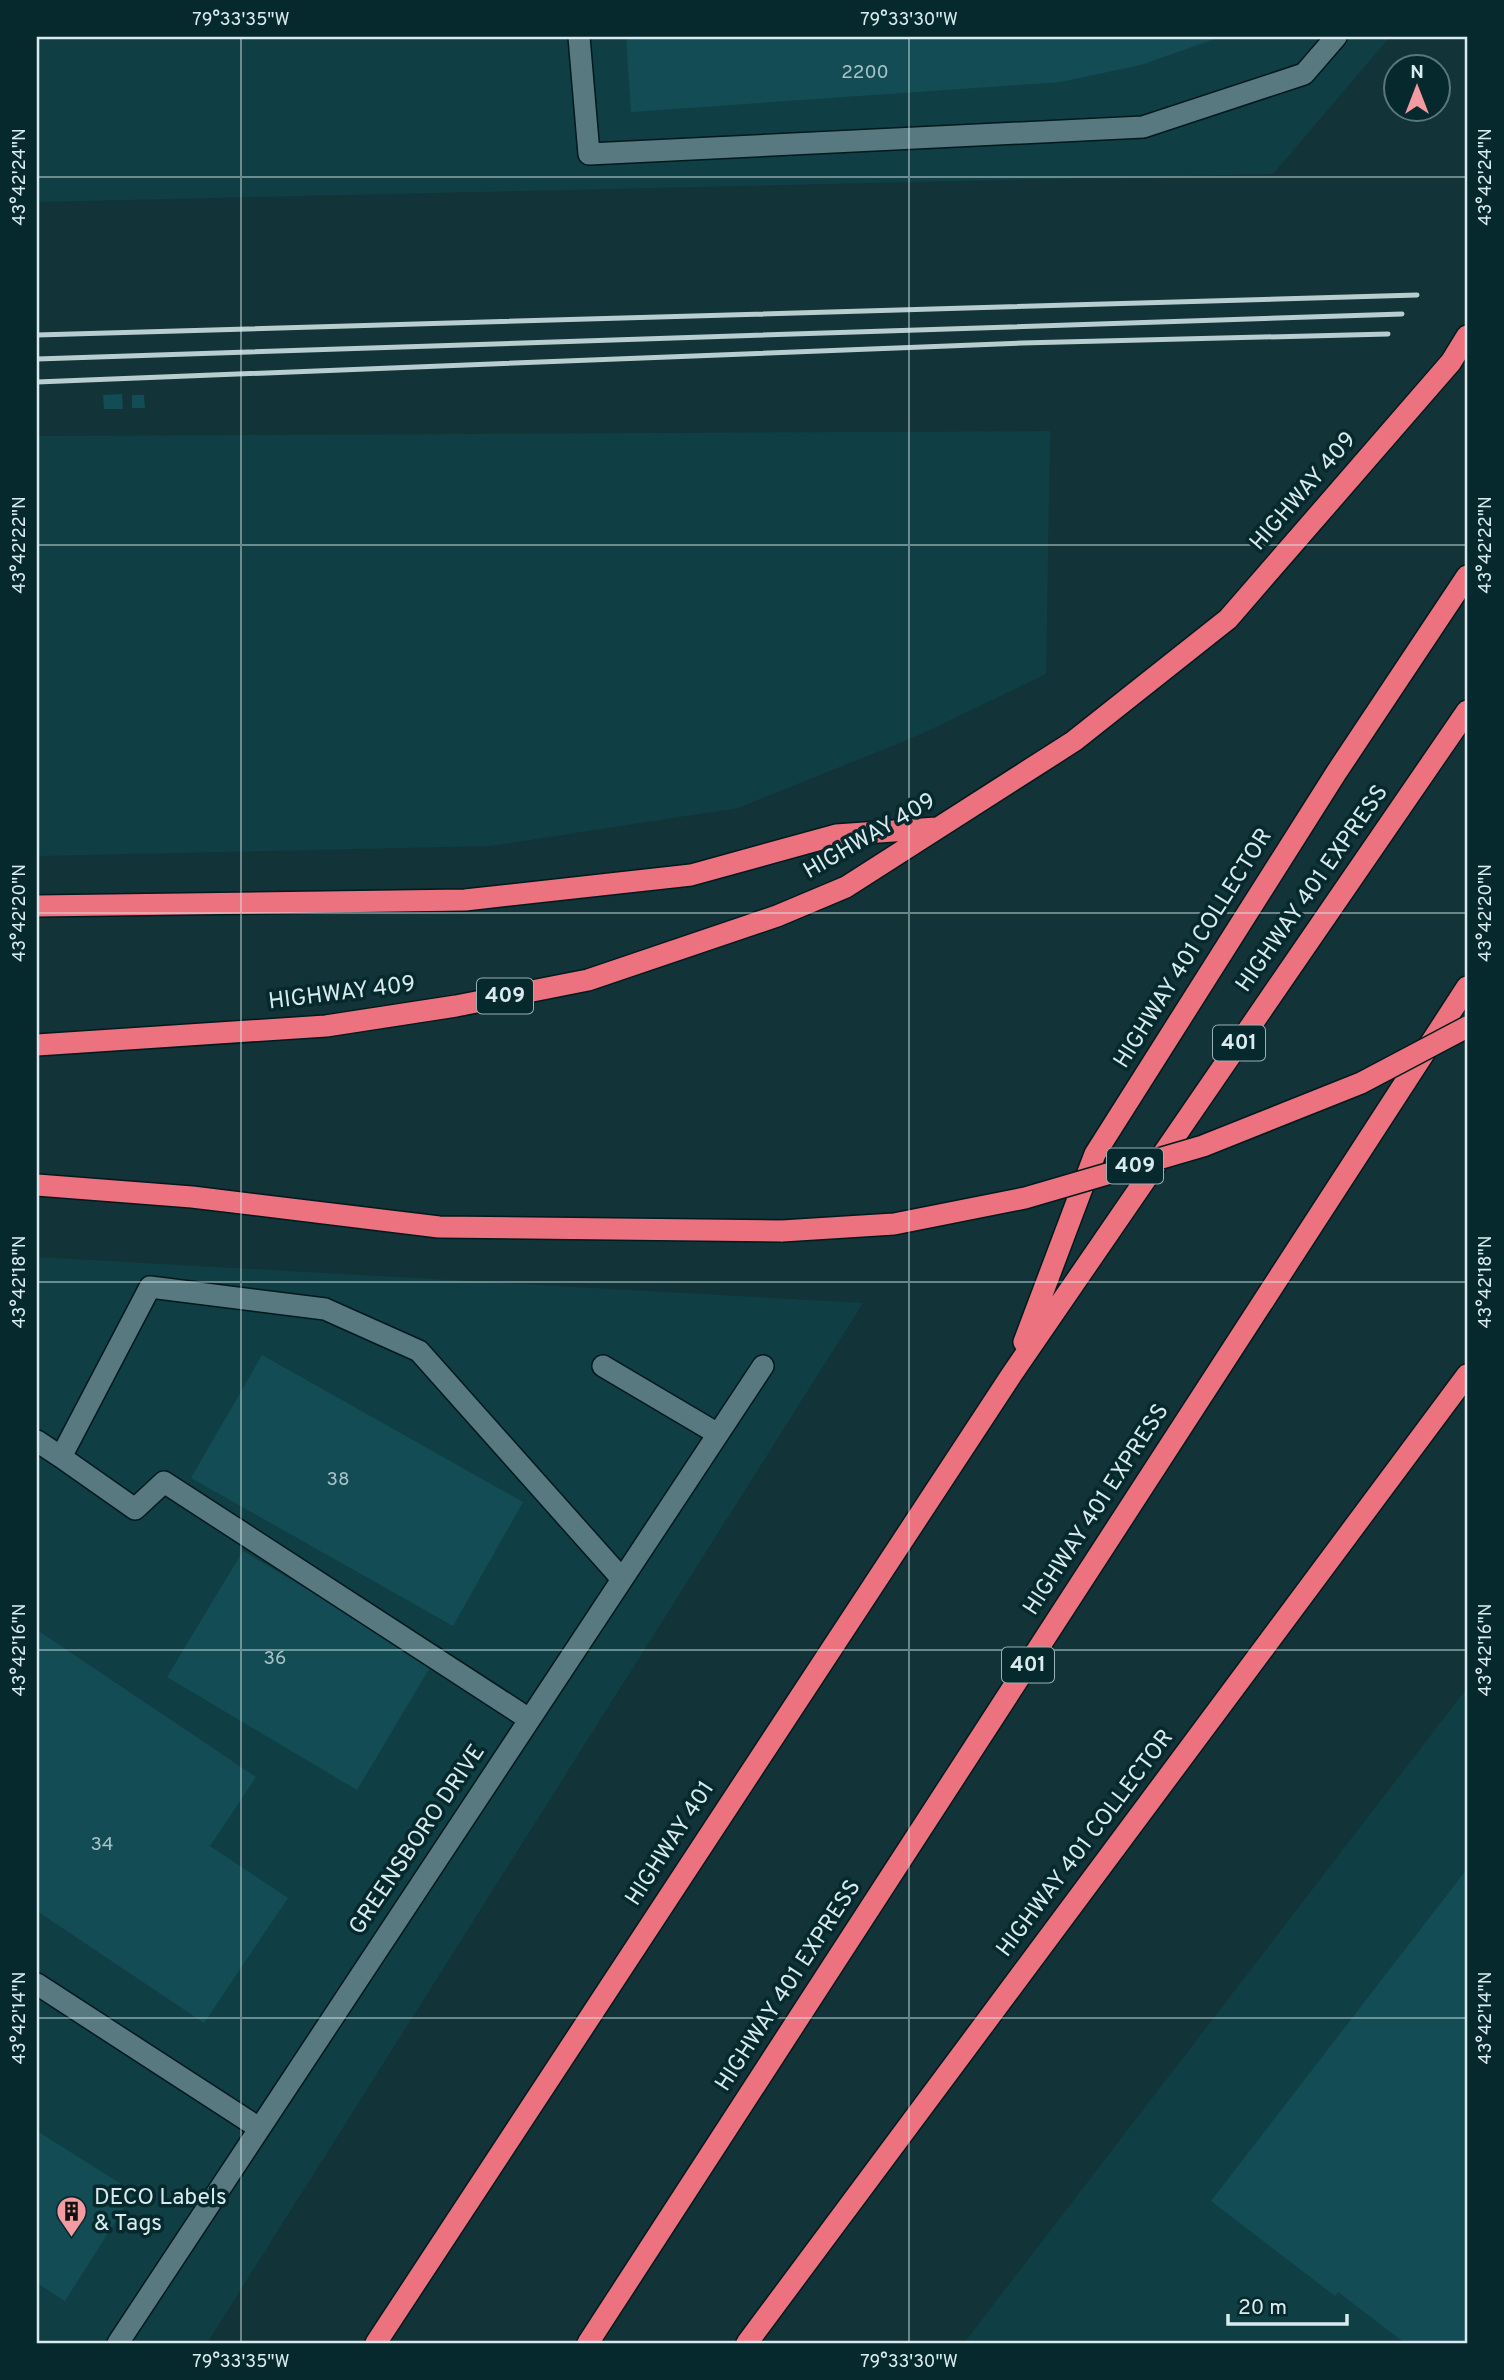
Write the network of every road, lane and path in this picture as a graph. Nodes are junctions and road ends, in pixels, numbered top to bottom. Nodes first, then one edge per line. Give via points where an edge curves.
1 (579, 37) edge
2 (1336, 37) edge
3 (1467, 336) edge
4 (1467, 576) edge
5 (1467, 712) edge
6 (942, 828) junction
7 (37, 906) edge
8 (1467, 988) edge
9 (1467, 1027) edge
10 (37, 1045) edge
11 (37, 1185) edge
12 (603, 1366) dead end
13 (763, 1366) dead end
14 (1012, 1374) junction
15 (1467, 1375) edge
16 (718, 1434) junction
17 (37, 1441) edge
18 (61, 1457) junction
19 (622, 1579) junction
20 (529, 1719) junction
21 (37, 1984) edge
22 (259, 2128) junction
23 (118, 2343) edge
24 (376, 2343) edge
25 (588, 2343) edge
26 (747, 2343) edge

1 - 2 street via 589,154 1143,128 1304,74
3 - 6 highway, HIGHWAY 409 / 409 via 1451,362 1228,619 1074,741
4 - 14 highway, HIGHWAY 401 COLLECTOR / 401 via 1336,773 1096,1154
5 - 14 highway, HIGHWAY 401 EXPRESS / 401
6 - 7 highway via 836,835 691,875 465,900
6 - 10 highway, HIGHWAY 409 / 409 via 823,897 588,980 326,1026
8 - 25 highway, HIGHWAY 401 EXPRESS / 401
9 - 11 highway, 409, bridge via 1361,1083 1203,1146 1025,1198 894,1224 782,1231 439,1227 192,1197
12 - 16 street
13 - 16 street, GREENSBORO DRIVE
14 - 24 highway, HIGHWAY 401 / 401
15 - 26 highway, HIGHWAY 401 COLLECTOR
16 - 19 street, GREENSBORO DRIVE
17 - 18 street
18 - 19 street via 150,1287 325,1309 419,1350
18 - 20 street via 135,1509 164,1482
19 - 20 street, GREENSBORO DRIVE
20 - 22 street, GREENSBORO DRIVE
21 - 22 street
22 - 23 street, GREENSBORO DRIVE

